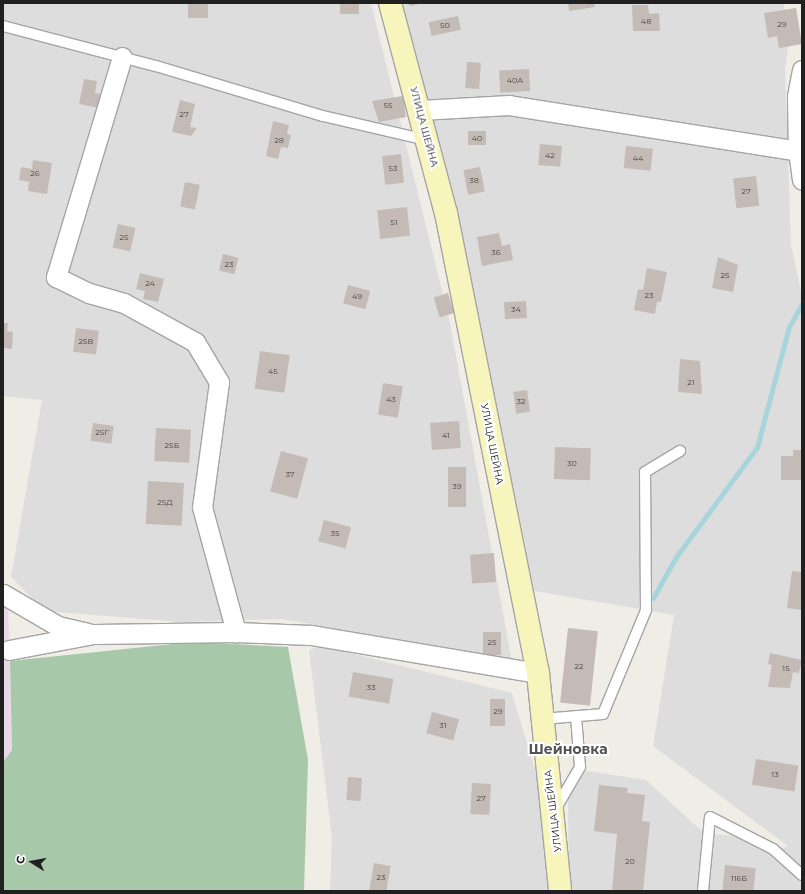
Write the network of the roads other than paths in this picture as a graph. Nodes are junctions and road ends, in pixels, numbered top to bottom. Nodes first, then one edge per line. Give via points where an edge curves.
1 (390, 3) edge
2 (3, 26) edge
3 (122, 57) junction
4 (802, 70) edge
5 (420, 110) junction
6 (427, 140) junction
7 (798, 151) junction
8 (802, 180) edge
9 (680, 451) dead end
10 (3, 594) edge
11 (236, 632) junction
12 (94, 634) junction
13 (9, 650) dead end
14 (538, 673) junction
15 (576, 716) junction
16 (542, 719) junction
17 (553, 814) junction
18 (802, 875) edge
19 (560, 891) edge
20 (703, 891) edge

1 - 5 street, УЛИЦА ШЕЙНА
2 - 3 lane
3 - 6 lane via 283,106
3 - 11 street via 56,277 89,293 124,303 195,342 220,382 202,507
4 - 7 street via 798,96
5 - 6 street, УЛИЦА ШЕЙНА
5 - 7 street via 509,105
6 - 14 street, УЛИЦА ШЕЙНА via 446,213
7 - 8 street
9 - 15 lane via 645,472 646,610 603,714
10 - 12 street via 58,626
11 - 12 street
11 - 14 street via 311,635
12 - 13 street
14 - 16 street, УЛИЦА ШЕЙНА
15 - 16 lane
15 - 17 lane via 580,767
16 - 17 street, УЛИЦА ШЕЙНА
17 - 19 street, УЛИЦА ШЕЙНА
18 - 20 lane via 773,848 710,817

